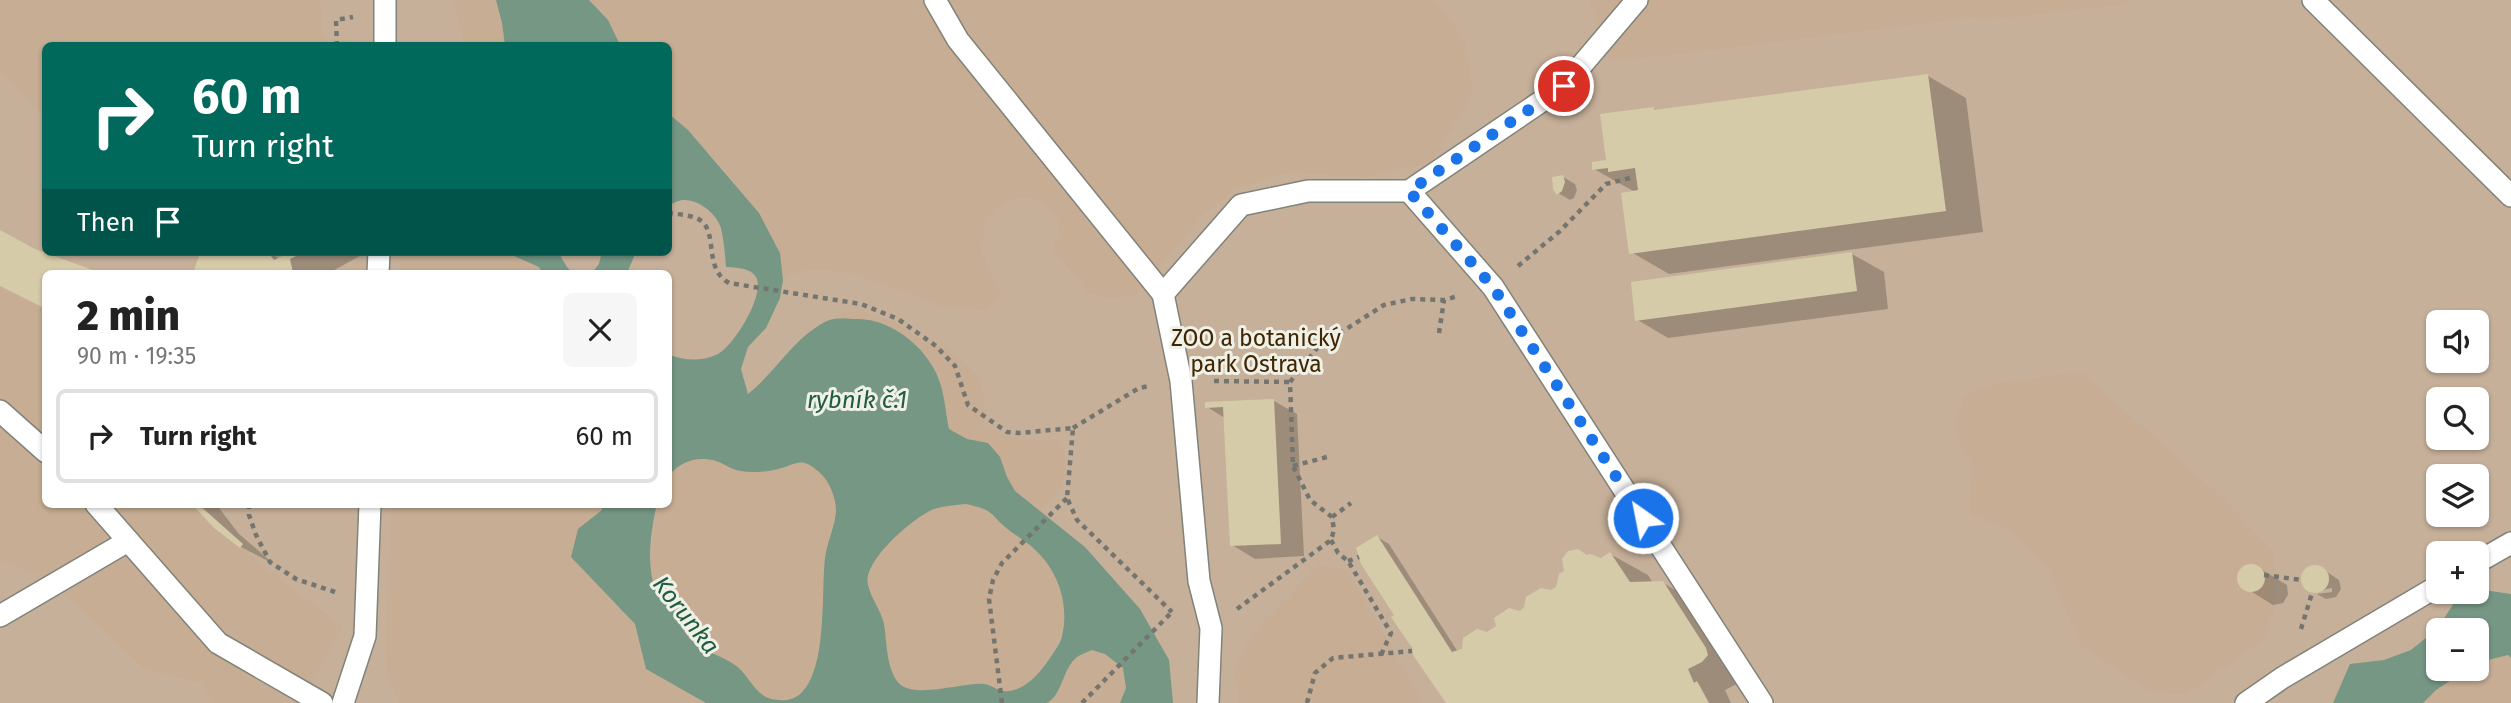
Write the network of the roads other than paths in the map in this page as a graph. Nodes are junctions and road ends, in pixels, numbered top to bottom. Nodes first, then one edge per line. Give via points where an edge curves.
1 (385, 0) edge
2 (934, 0) edge
3 (1637, 0) edge
4 (2313, 0) edge
5 (385, 42) edge
6 (1409, 191) junction
7 (2511, 196) edge
8 (1163, 294) junction
9 (0, 411) edge
10 (42, 448) edge
11 (99, 508) edge
12 (370, 508) edge
13 (128, 541) junction
14 (2511, 543) edge
15 (2489, 556) edge
16 (2426, 593) edge
17 (0, 616) edge
18 (322, 703) edge
19 (343, 703) edge
20 (1208, 703) edge
21 (1762, 703) edge
22 (2246, 703) edge

1 - 5 lane
2 - 8 lane via 958,40
3 - 6 lane via 1564,86
4 - 7 lane
6 - 8 lane via 1308,191 1241,205
6 - 21 lane via 1493,287
8 - 20 lane via 1181,381 1199,581 1210,638
9 - 10 lane
11 - 13 lane
12 - 19 lane via 365,636
13 - 17 lane
13 - 18 lane via 218,643
14 - 15 lane
16 - 22 lane

